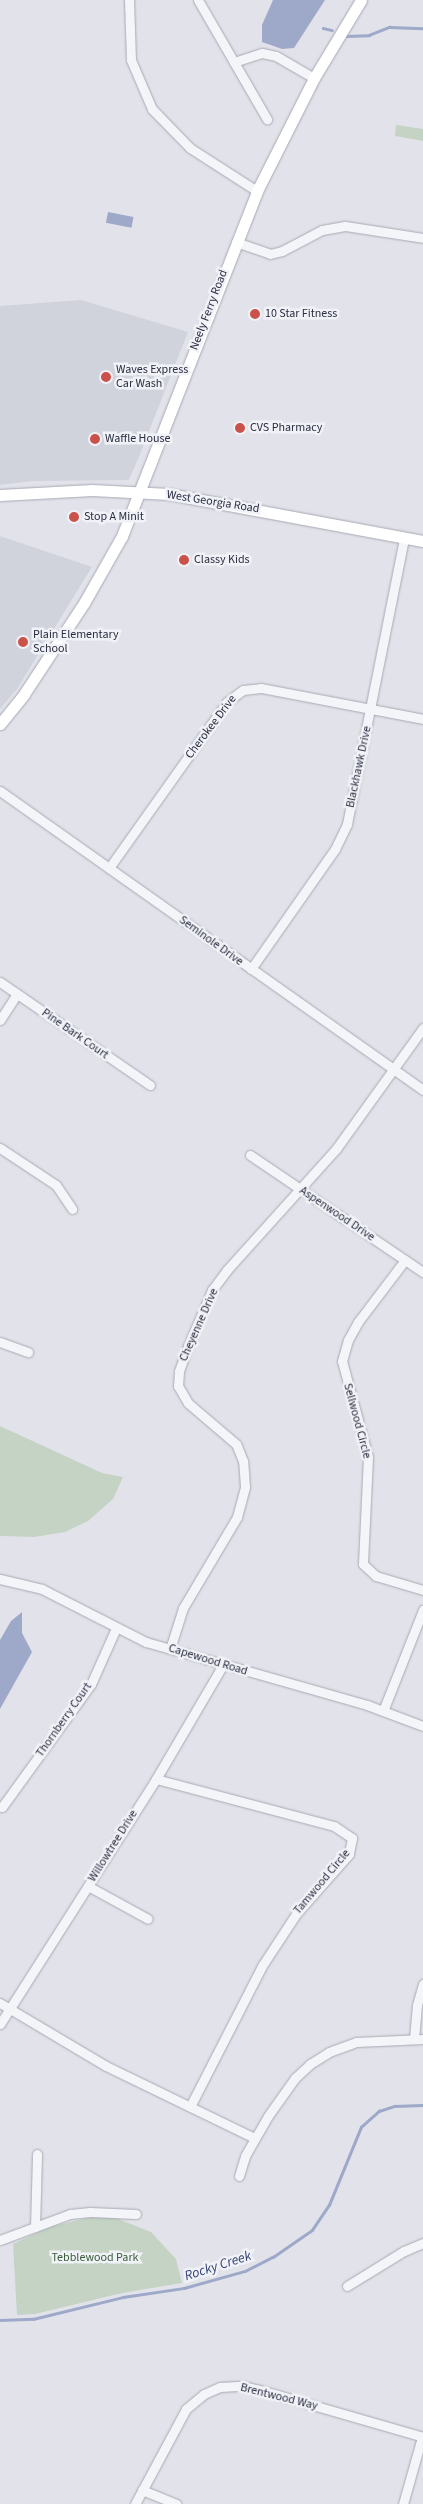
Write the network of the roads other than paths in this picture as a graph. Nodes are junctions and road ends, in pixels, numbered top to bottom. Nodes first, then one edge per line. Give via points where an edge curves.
1 (128, 0) edge
2 (210, 0) edge
3 (361, 0) edge
4 (200, 3) edge
5 (234, 62) junction
6 (314, 78) junction
7 (267, 119) dead end
8 (257, 191) junction
9 (423, 238) edge
10 (236, 242) junction
11 (140, 492) junction
12 (0, 495) edge
13 (404, 539) junction
14 (423, 541) edge
15 (371, 710) junction
16 (423, 719) edge
17 (0, 724) edge
18 (0, 791) edge
19 (109, 868) junction
20 (251, 969) junction
21 (0, 982) edge
22 (17, 994) junction
23 (0, 1020) edge
24 (423, 1028) edge
25 (394, 1069) junction
26 (150, 1085) dead end
27 (423, 1090) edge
28 (0, 1148) edge
29 (250, 1155) dead end
30 (300, 1188) junction
31 (72, 1209) dead end
32 (405, 1260) junction
33 (423, 1272) edge
34 (0, 1342) edge
35 (28, 1352) dead end
36 (0, 1579) edge
37 (423, 1590) edge
38 (423, 1610) edge
39 (116, 1628) junction
40 (170, 1649) junction
41 (223, 1666) junction
42 (383, 1711) junction
43 (423, 1726) edge
44 (156, 1779) junction
45 (2, 1807) dead end
46 (88, 1886) junction
47 (148, 1919) dead end
48 (423, 1984) edge
49 (0, 2003) edge
50 (9, 2009) junction
51 (0, 2024) edge
52 (419, 2039) edge
53 (190, 2107) junction
54 (254, 2138) junction
55 (37, 2154) dead end
56 (239, 2176) dead end
57 (136, 2214) dead end
58 (35, 2227) junction
59 (0, 2240) edge
60 (423, 2243) edge
61 (347, 2286) dead end
62 (423, 2437) edge
63 (142, 2490) junction
64 (135, 2504) edge
65 (176, 2504) edge
66 (404, 2504) edge

1 - 8 street via 132,60 152,109 190,148
2 - 4 street
3 - 6 street, Neely Ferry Road
4 - 5 street
5 - 6 street via 262,53 276,56
5 - 7 street
6 - 8 street, Neely Ferry Road
8 - 10 street, Neely Ferry Road
9 - 10 street via 345,226 322,230 270,254
10 - 11 street, Neely Ferry Road
11 - 12 street, West Georgia Road via 92,490
11 - 13 street, West Georgia Road via 216,501
11 - 17 street, Neely Ferry Road via 102,576 39,673
13 - 14 street, West Georgia Road
13 - 15 street, Blackhawk Drive
15 - 16 street, Cherokee Drive
15 - 19 street, Cherokee Drive via 261,688 237,692
15 - 20 street, Blackhawk Drive via 342,836
18 - 19 street, Seminole Drive
19 - 20 street, Seminole Drive
20 - 25 street, Seminole Drive
21 - 22 street, Pine Bark Court
22 - 23 street
22 - 26 street, Pine Bark Court
24 - 25 street, Cheyenne Drive
25 - 27 street, Seminole Drive
25 - 30 street, Cheyenne Drive via 336,1149
28 - 31 street via 56,1185
29 - 30 street, Aspenwood Drive
30 - 32 street, Aspenwood Drive
30 - 40 street, Cheyenne Drive via 212,1290 179,1371 178,1386 188,1403 236,1444 243,1461 245,1487 237,1517 183,1608
32 - 33 street, Aspenwood Drive
32 - 37 street, Sellwood Circle via 358,1322 342,1361 368,1457 363,1564 376,1576
34 - 35 street
36 - 39 street, Capewood Road via 42,1589
38 - 42 street
39 - 40 street, Capewood Road
39 - 45 street, Thornberry Court via 90,1684
40 - 41 street, Capewood Road
41 - 42 street, Capewood Road
41 - 44 street, Willowtree Drive
42 - 43 street, Capewood Road
44 - 46 street, Willowtree Drive
44 - 53 street, Tamwood Circle via 334,1826 352,1838 348,1854 296,1914 262,1966
46 - 47 street
46 - 50 street, Willowtree Drive
48 - 52 street via 417,2005
49 - 50 street
50 - 51 street, Willowtree Drive
50 - 53 street via 106,2066
52 - 54 street via 361,2041 320,2057 290,2084
53 - 54 street
54 - 56 street
55 - 58 street
57 - 58 street via 80,2213
58 - 59 street
60 - 61 street via 404,2250
62 - 63 street, Brentwood Way via 264,2391 242,2386 220,2387 204,2394 186,2409
62 - 66 street
63 - 64 street, Brentwood Way
63 - 65 street

